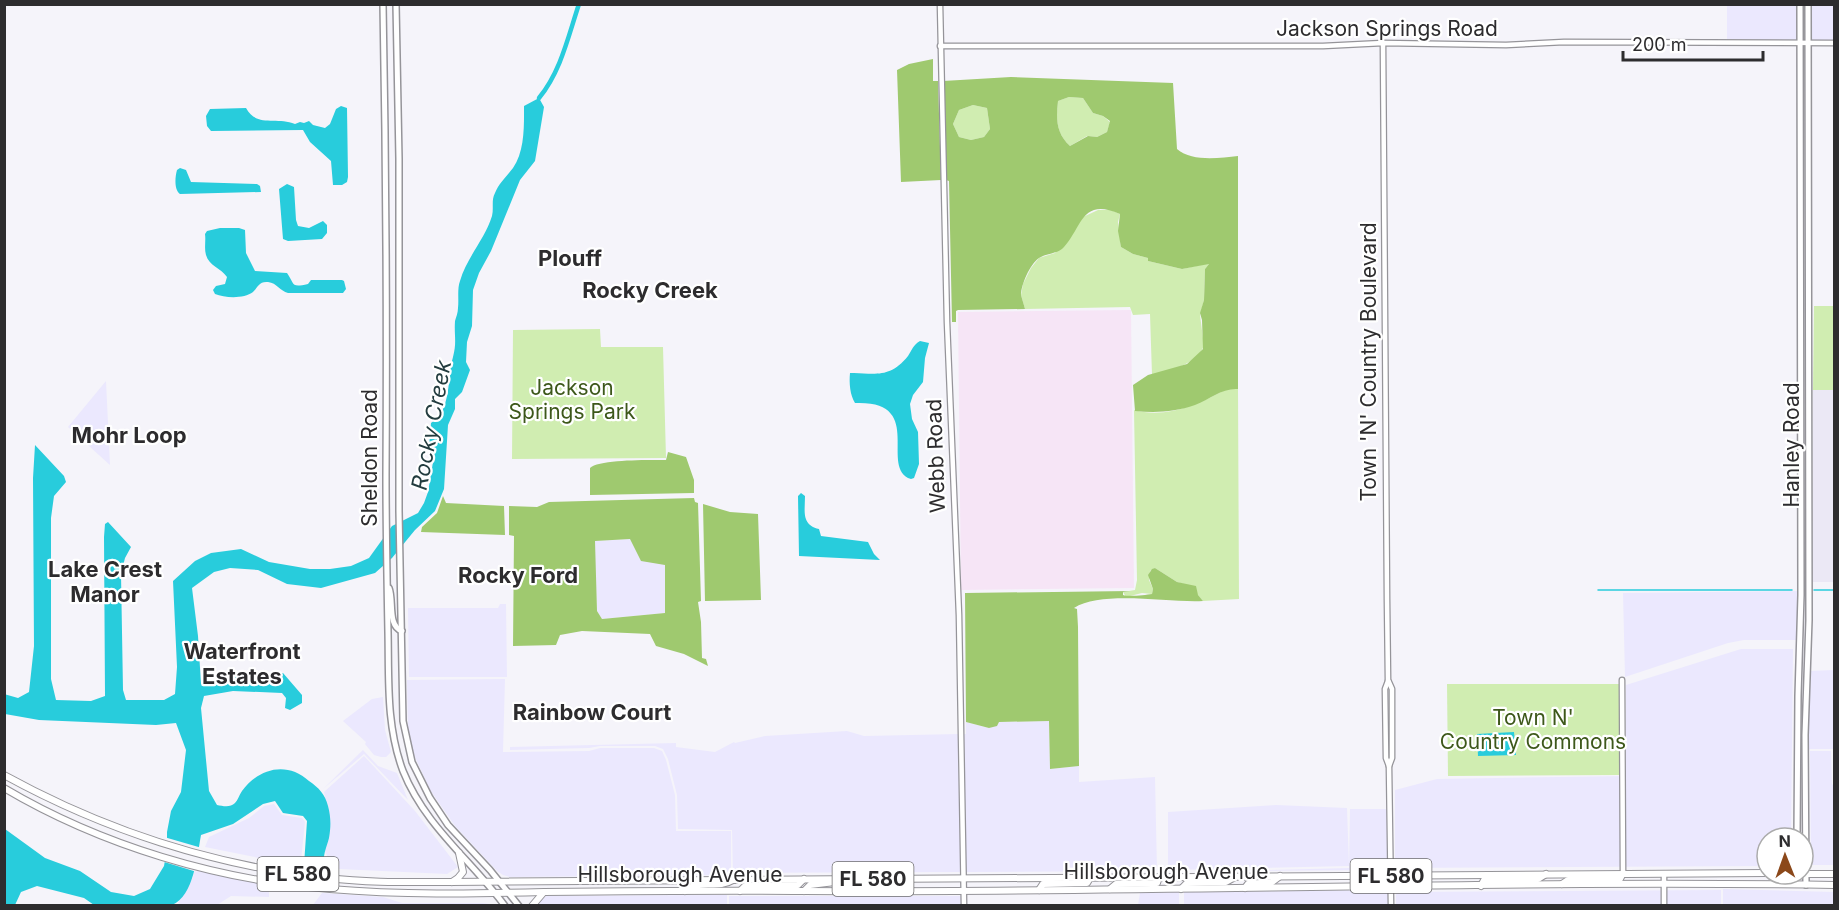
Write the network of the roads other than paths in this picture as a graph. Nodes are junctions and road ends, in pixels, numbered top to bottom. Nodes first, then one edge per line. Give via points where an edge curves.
1 (383, 4) edge
2 (396, 4) edge
3 (940, 4) edge
4 (1800, 4) edge
5 (1808, 4) edge
6 (1383, 43) junction
7 (1834, 43) edge
8 (1800, 44) junction
9 (1808, 44) junction
10 (940, 46) junction
11 (1801, 137) junction
12 (1808, 156) junction
13 (1801, 167) junction
14 (1809, 411) junction
15 (1801, 420) junction
16 (1801, 435) junction
17 (1809, 461) junction
18 (1808, 485) junction
19 (1801, 498) junction
20 (387, 584) junction
21 (1801, 603) junction
22 (1809, 603) junction
23 (402, 631) junction
24 (1622, 680) dead end
25 (1798, 768) junction
26 (1805, 768) junction
27 (4, 776) edge
28 (4, 788) edge
29 (1797, 791) junction
30 (1805, 791) junction
31 (1797, 826) edge
32 (1803, 826) edge
33 (459, 853) junction
34 (1623, 873) junction
35 (1755, 873) edge
36 (1546, 874) junction
37 (1664, 874) junction
38 (1815, 874) edge
39 (1834, 874) edge
40 (1280, 876) junction
41 (1390, 876) junction
42 (1159, 877) junction
43 (1235, 877) junction
44 (1090, 878) junction
45 (734, 879) junction
46 (804, 879) junction
47 (849, 879) junction
48 (876, 879) junction
49 (964, 879) junction
50 (640, 880) junction
51 (451, 882) junction
52 (487, 882) junction
53 (499, 882) junction
54 (1664, 883) junction
55 (1755, 884) edge
56 (1560, 885) junction
57 (1815, 885) edge
58 (1834, 885) edge
59 (1391, 886) junction
60 (1481, 886) junction
61 (1245, 888) junction
62 (1110, 889) junction
63 (1181, 889) junction
64 (964, 890) junction
65 (1039, 890) junction
66 (685, 891) junction
67 (740, 891) junction
68 (804, 891) junction
69 (843, 891) junction
70 (544, 892) junction
71 (640, 892) junction
72 (497, 894) junction
73 (509, 894) junction
74 (506, 906) edge
75 (519, 906) edge
76 (532, 906) edge
77 (964, 906) edge
78 (1391, 906) edge
79 (1664, 906) edge

1 - 20 main road, Sheldon Road
2 - 23 main road, Sheldon Road
3 - 10 street, Webb Road
4 - 8 main road, Hanley Road
5 - 9 main road, Hanley Road
6 - 8 street, Jackson Springs Road
6 - 10 street, Jackson Springs Road
6 - 41 street, Town 'N' Country Boulevard via 1392,689
7 - 9 street, Jackson Springs Road
8 - 9 street, Jackson Springs Road
8 - 11 main road, Hanley Road
9 - 12 main road, Hanley Road
10 - 49 street, Webb Road
11 - 12 main road
11 - 13 main road, Hanley Road
12 - 13 main road
12 - 14 main road, Hanley Road
13 - 15 main road, Hanley Road
14 - 15 main road
14 - 17 main road, Hanley Road
15 - 16 main road, Hanley Road
16 - 17 main road
16 - 19 main road, Hanley Road
17 - 18 main road, Hanley Road
18 - 19 main road
18 - 22 main road, Hanley Road
19 - 21 main road, Hanley Road
20 - 23 main road via 394,625
20 - 33 main road, Sheldon Road via 389,711 396,748 421,806
21 - 22 main road
21 - 25 main road, Hanley Road
22 - 26 main road, Hanley Road
23 - 53 main road, Sheldon Road via 403,721 412,762 439,813
24 - 34 street
25 - 26 main road
25 - 29 main road, Hanley Road
26 - 30 main road, Hanley Road
27 - 51 main road, FL 580 via 65,806 206,855 331,879
28 - 72 main road, FL 580 via 60,817 204,868 323,889
29 - 30 main road
29 - 31 main road, Hanley Road
30 - 32 main road, Hanley Road
33 - 51 main road via 463,872
33 - 52 main road, Sheldon Road
34 - 36 main road, Hillsborough Avenue / FL 580
34 - 37 main road, Hillsborough Avenue / FL 580
34 - 56 main road via 1620,879 1568,880
35 - 37 main road, Hillsborough Avenue / FL 580
36 - 41 main road, Hillsborough Avenue / FL 580
36 - 60 main road via 1538,879 1484,880
37 - 54 street
38 - 39 main road
40 - 41 main road, Hillsborough Avenue / FL 580
40 - 43 main road, Hillsborough Avenue / FL 580
40 - 61 main road via 1272,882 1248,884
41 - 59 street, Town 'N' Country Boulevard
42 - 43 main road, Hillsborough Avenue / FL 580
42 - 44 main road, Hillsborough Avenue / FL 580
42 - 62 main road via 1157,883 1116,884
43 - 63 main road via 1226,882 1187,883
44 - 49 main road, Hillsborough Avenue / FL 580
44 - 65 main road via 1087,883 1043,884
45 - 46 main road, Hillsborough Avenue / FL 580
45 - 50 main road, Hillsborough Avenue / FL 580
45 - 66 main road via 726,884 694,884
46 - 47 main road, Hillsborough Avenue / FL 580
46 - 67 main road via 798,885 745,886
47 - 48 main road, Hillsborough Avenue / FL 580
47 - 68 main road via 810,885
48 - 49 main road, Hillsborough Avenue / FL 580
48 - 69 main road via 873,886 847,887
49 - 64 street, Webb Road
50 - 53 main road, Hillsborough Avenue / FL 580
50 - 71 main road
51 - 52 main road, Hillsborough Avenue / FL 580
52 - 53 main road, Hillsborough Avenue / FL 580
52 - 72 main road, Sheldon Road
53 - 73 main road, Sheldon Road
54 - 55 main road, Hillsborough Avenue / FL 580
54 - 56 main road, Hillsborough Avenue / FL 580
54 - 79 street
56 - 60 main road, Hillsborough Avenue / FL 580
57 - 58 main road, Hillsborough Avenue / FL 580
59 - 60 main road, Hillsborough Avenue / FL 580
59 - 61 main road, Hillsborough Avenue / FL 580
59 - 78 street, Town 'N' Country Boulevard
61 - 63 main road, Hillsborough Avenue / FL 580
62 - 63 main road, Hillsborough Avenue / FL 580
62 - 65 main road, Hillsborough Avenue / FL 580
64 - 65 main road, Hillsborough Avenue / FL 580
64 - 69 main road, Hillsborough Avenue / FL 580
64 - 77 street, Webb Road
66 - 67 main road, Hillsborough Avenue / FL 580
66 - 71 main road, Hillsborough Avenue / FL 580
67 - 68 main road, Hillsborough Avenue / FL 580
68 - 69 main road, Hillsborough Avenue / FL 580
70 - 71 main road, Hillsborough Avenue / FL 580
70 - 73 main road, Hillsborough Avenue / FL 580
70 - 76 main road
72 - 73 main road, Hillsborough Avenue / FL 580
72 - 74 main road, Sheldon Road
73 - 75 main road, Sheldon Road

